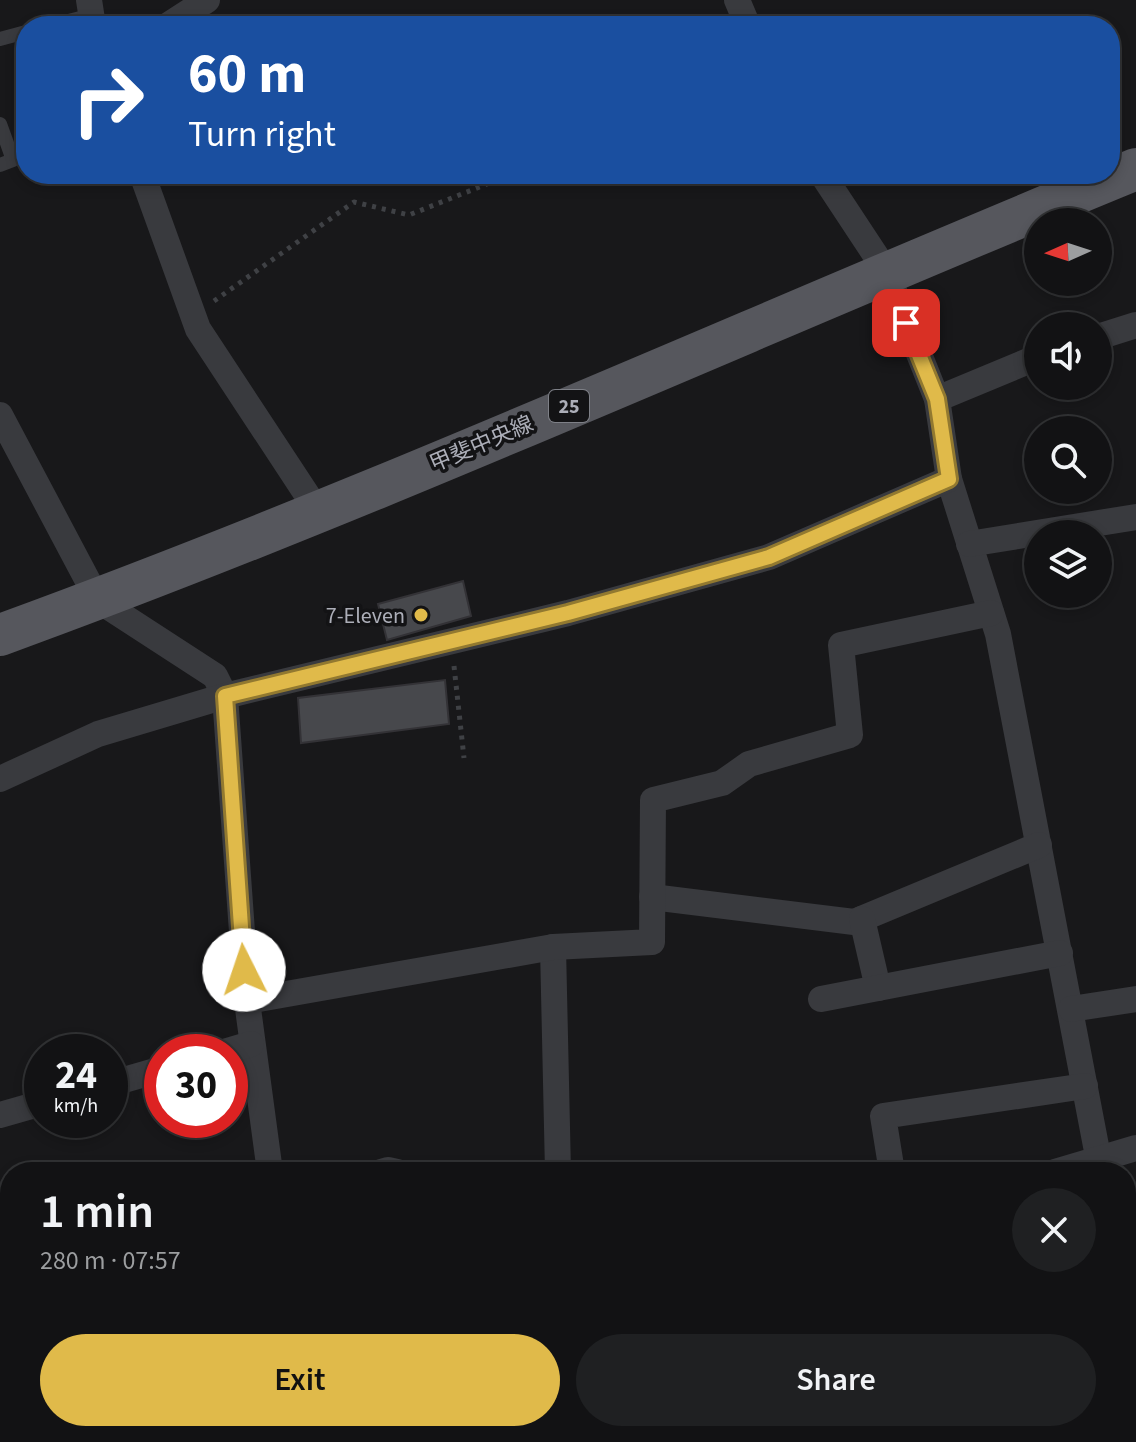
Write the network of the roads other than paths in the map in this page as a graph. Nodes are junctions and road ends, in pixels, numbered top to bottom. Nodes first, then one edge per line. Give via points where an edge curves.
1 (207, 0) edge
2 (182, 16) edge
3 (0, 124) edge
4 (0, 165) edge
5 (146, 184) edge
6 (829, 184) edge
7 (1099, 184) edge
8 (886, 271) junction
9 (1136, 325) edge
10 (1112, 333) edge
11 (1024, 363) edge
12 (937, 399) junction
13 (0, 415) edge
14 (949, 479) junction
15 (317, 510) junction
16 (1136, 517) edge
17 (969, 544) junction
18 (98, 600) junction
19 (991, 613) junction
20 (0, 635) edge
21 (225, 696) junction
22 (0, 779) edge
23 (1039, 845) junction
24 (652, 897) junction
25 (862, 919) junction
26 (553, 947) junction
27 (1060, 953) junction
28 (878, 988) junction
29 (821, 999) dead end
30 (1136, 999) edge
31 (247, 1001) junction
32 (1071, 1009) junction
33 (251, 1044) junction
34 (248, 1045) edge
35 (1085, 1086) junction
36 (24, 1108) edge
37 (0, 1115) edge
38 (1136, 1148) edge
39 (269, 1162) edge
40 (558, 1162) edge
41 (890, 1162) edge
42 (1098, 1162) edge
43 (1106, 1162) edge

1 - 2 street
3 - 4 lane via 13,160
5 - 15 street via 198,329
6 - 8 street
7 - 8 main road, 甲斐中央線 / 25
8 - 12 street
8 - 15 main road, 甲斐中央線 / 25
9 - 10 street
11 - 12 street
12 - 14 street
13 - 18 street
14 - 17 street
14 - 21 street via 769,557 568,613
15 - 18 main road, 甲斐中央線 / 25
16 - 17 street
17 - 19 street
18 - 20 main road, 甲斐中央線 / 25
18 - 21 street via 215,676
19 - 23 street
19 - 24 street via 841,645 850,735 749,764 722,783 653,800
21 - 22 street via 98,734
21 - 31 street
23 - 25 street
23 - 27 street
24 - 25 street
24 - 26 street via 652,942
25 - 28 street
26 - 31 street
26 - 40 street
27 - 28 street
27 - 32 street
28 - 29 street
30 - 32 street
31 - 33 street
32 - 35 street
33 - 34 street
33 - 39 street
35 - 41 street via 883,1116
35 - 42 street
36 - 37 street
38 - 43 street

